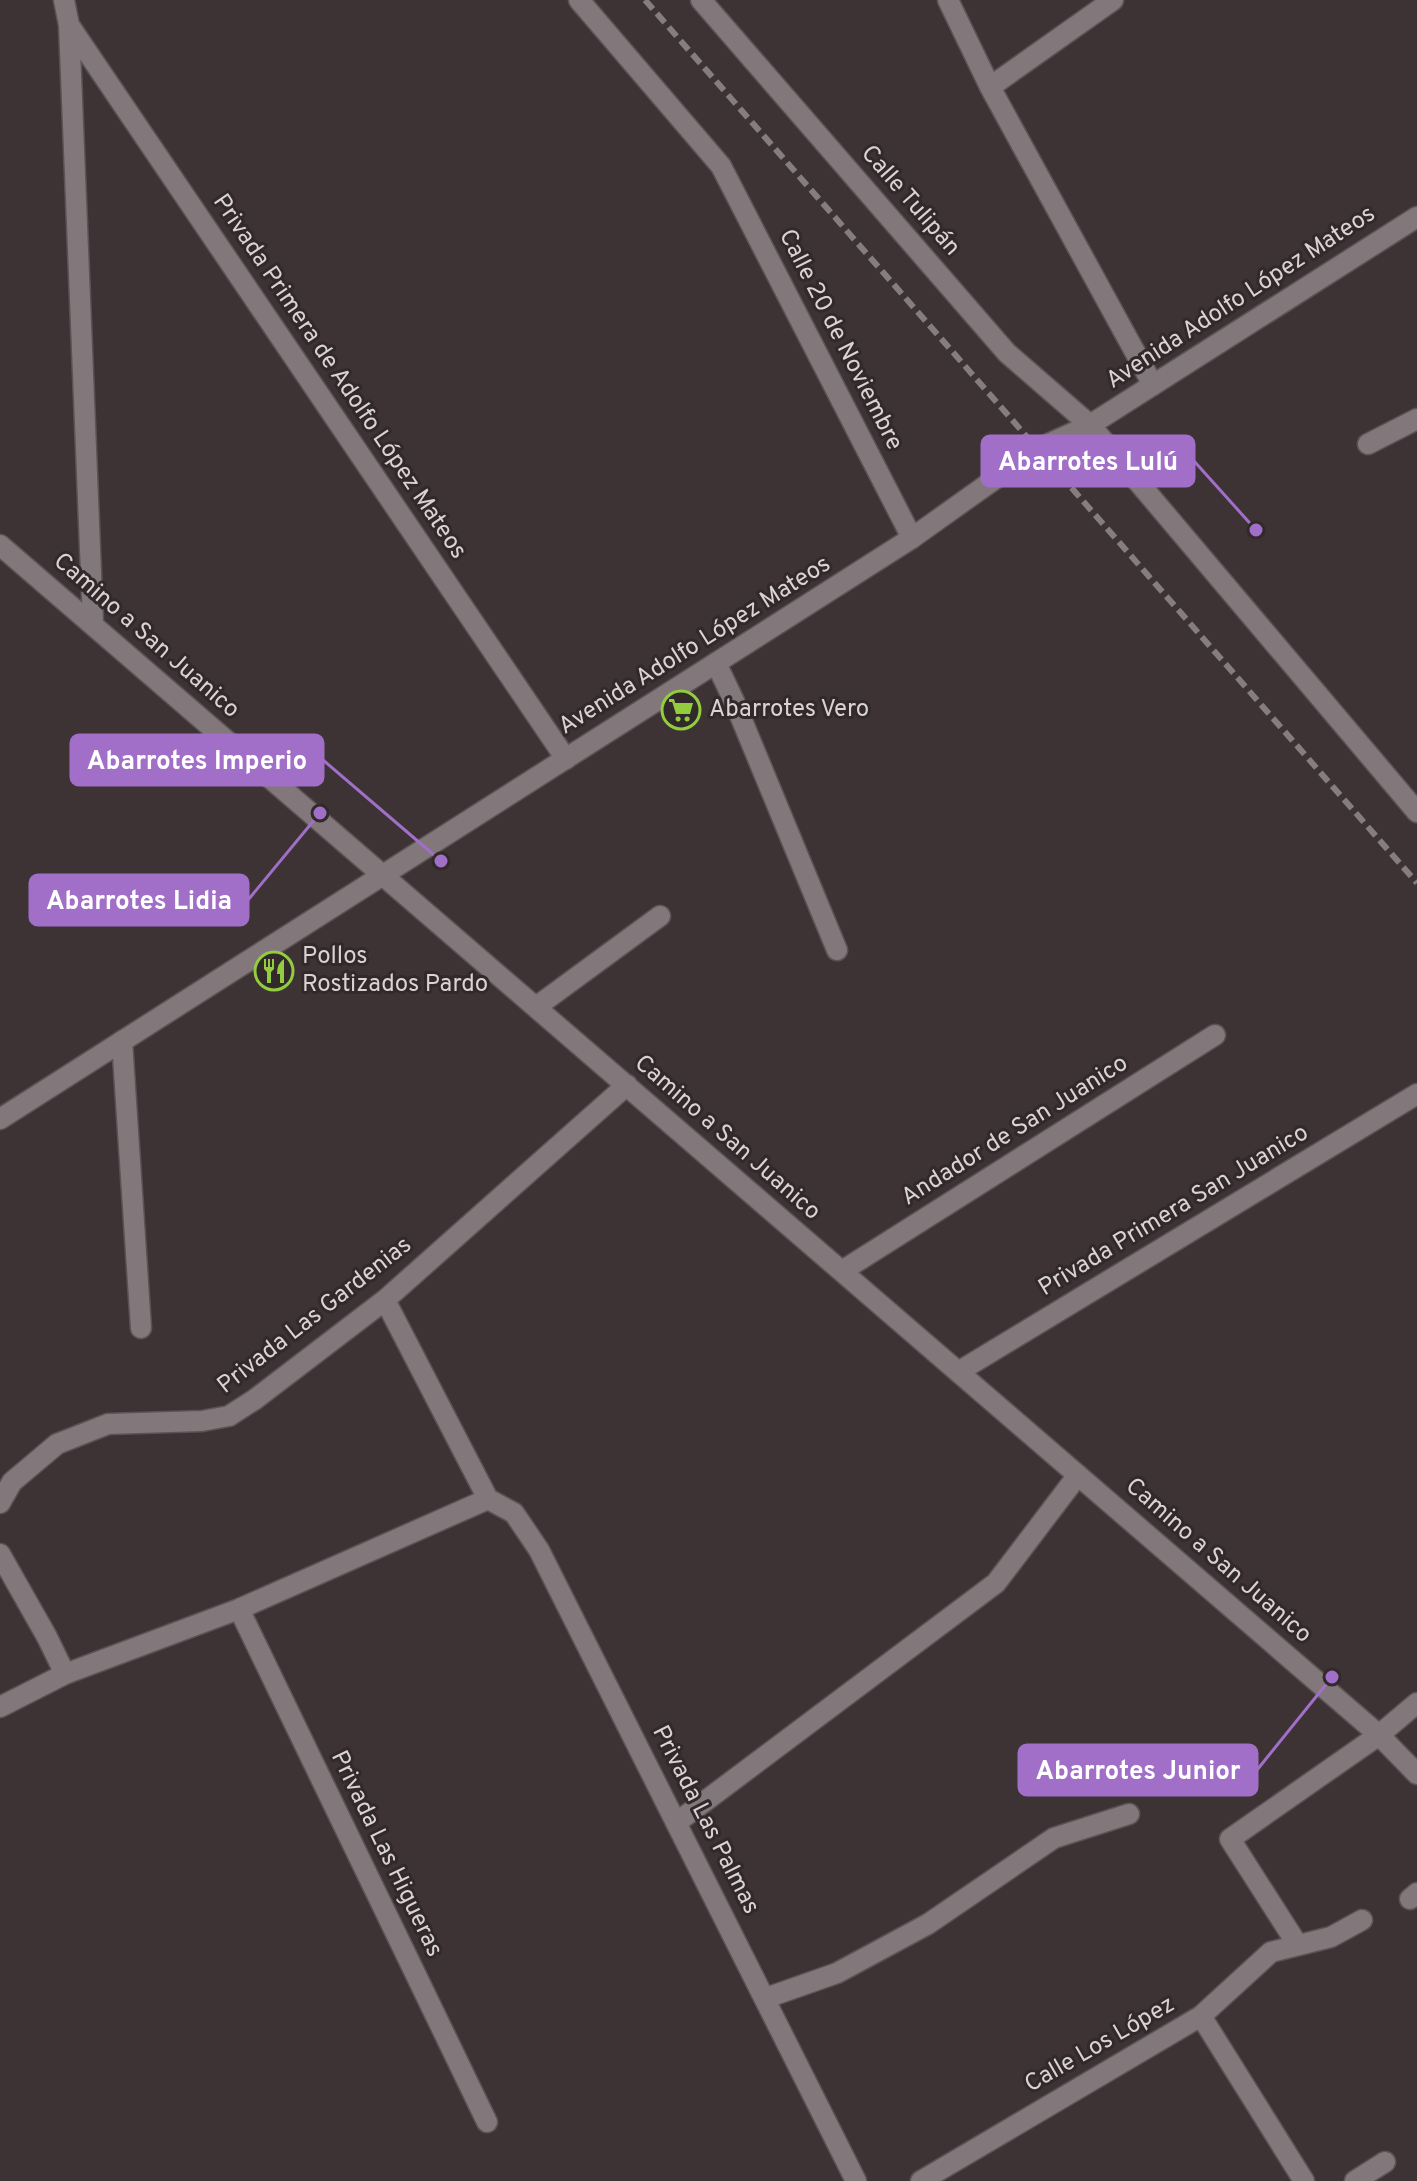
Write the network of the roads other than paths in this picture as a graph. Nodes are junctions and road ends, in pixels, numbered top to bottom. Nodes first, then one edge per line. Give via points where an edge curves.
1 (64, 0) edge
2 (579, 0) edge
3 (701, 0) edge
4 (948, 0) edge
5 (1113, 0) edge
6 (69, 25) junction
7 (990, 87) junction
8 (1417, 217) edge
9 (1153, 385) junction
10 (1417, 419) edge
11 (1090, 425) junction
12 (1368, 444) dead end
13 (912, 538) junction
14 (0, 545) edge
15 (93, 623) junction
16 (716, 663) junction
17 (566, 759) junction
18 (1417, 812) edge
19 (382, 875) junction
20 (660, 916) dead end
21 (837, 950) dead end
22 (536, 1007) junction
23 (1215, 1035) dead end
24 (122, 1041) junction
25 (627, 1085) junction
26 (1417, 1094) edge
27 (0, 1119) edge
28 (842, 1271) junction
29 (385, 1300) junction
30 (141, 1328) dead end
31 (958, 1372) junction
32 (1078, 1475) junction
33 (488, 1499) junction
34 (0, 1503) edge
35 (0, 1554) edge
36 (239, 1609) junction
37 (65, 1674) junction
38 (1417, 1703) edge
39 (0, 1707) edge
40 (1379, 1735) junction
41 (1417, 1774) edge
42 (1129, 1814) dead end
43 (676, 1823) junction
44 (1362, 1920) dead end
45 (1297, 1944) junction
46 (766, 1998) junction
47 (1201, 2016) junction
48 (487, 2122) dead end
49 (1385, 2162) dead end
50 (856, 2181) edge
51 (921, 2181) edge
52 (1304, 2181) edge
53 (1355, 2181) edge

1 - 6 street
2 - 13 street, Calle 20 de Noviembre via 721,166
3 - 11 street, Calle Tulipán via 1007,353
4 - 7 street
5 - 7 street
6 - 15 street
6 - 17 street, Privada Primera de Adolfo López Mateos
7 - 9 street
8 - 9 street, Avenida Adolfo López Mateos
9 - 11 street, Avenida Adolfo López Mateos
10 - 12 street
11 - 13 street, Avenida Adolfo López Mateos via 1037,449
11 - 18 street, Calle Tulipán
13 - 16 street, Avenida Adolfo López Mateos
14 - 15 street, Camino a San Juanico
15 - 19 street, Camino a San Juanico
16 - 17 street, Avenida Adolfo López Mateos
16 - 21 street
17 - 19 street, Avenida Adolfo López Mateos
19 - 22 street, Camino a San Juanico
19 - 24 street, Avenida Adolfo López Mateos
20 - 22 street
22 - 25 street, Camino a San Juanico
23 - 28 street, Andador de San Juanico
24 - 27 street, Avenida Adolfo López Mateos
24 - 30 street
25 - 28 street, Camino a San Juanico
25 - 29 street, Privada Las Gardenias
26 - 31 street, Privada Primera San Juanico
28 - 31 street, Camino a San Juanico
29 - 33 street
29 - 34 street, Privada Las Gardenias via 229,1416 108,1424 57,1444 12,1482
31 - 32 street, Camino a San Juanico
32 - 40 street, Camino a San Juanico
32 - 43 street via 996,1583
33 - 36 street
33 - 43 street, Privada Las Palmas via 514,1513 539,1550
35 - 37 street
36 - 37 street
36 - 48 street, Privada Las Higueras
37 - 39 street
38 - 40 street
40 - 41 street, Camino a San Juanico
40 - 45 street via 1230,1839
42 - 46 street via 1054,1838 928,1924 837,1973
43 - 46 street, Privada Las Palmas
44 - 45 street, Calle Los López via 1331,1937
45 - 47 street, Calle Los López via 1271,1952
46 - 50 street, Privada Las Palmas
47 - 51 street, Calle Los López
47 - 52 street
49 - 53 street

